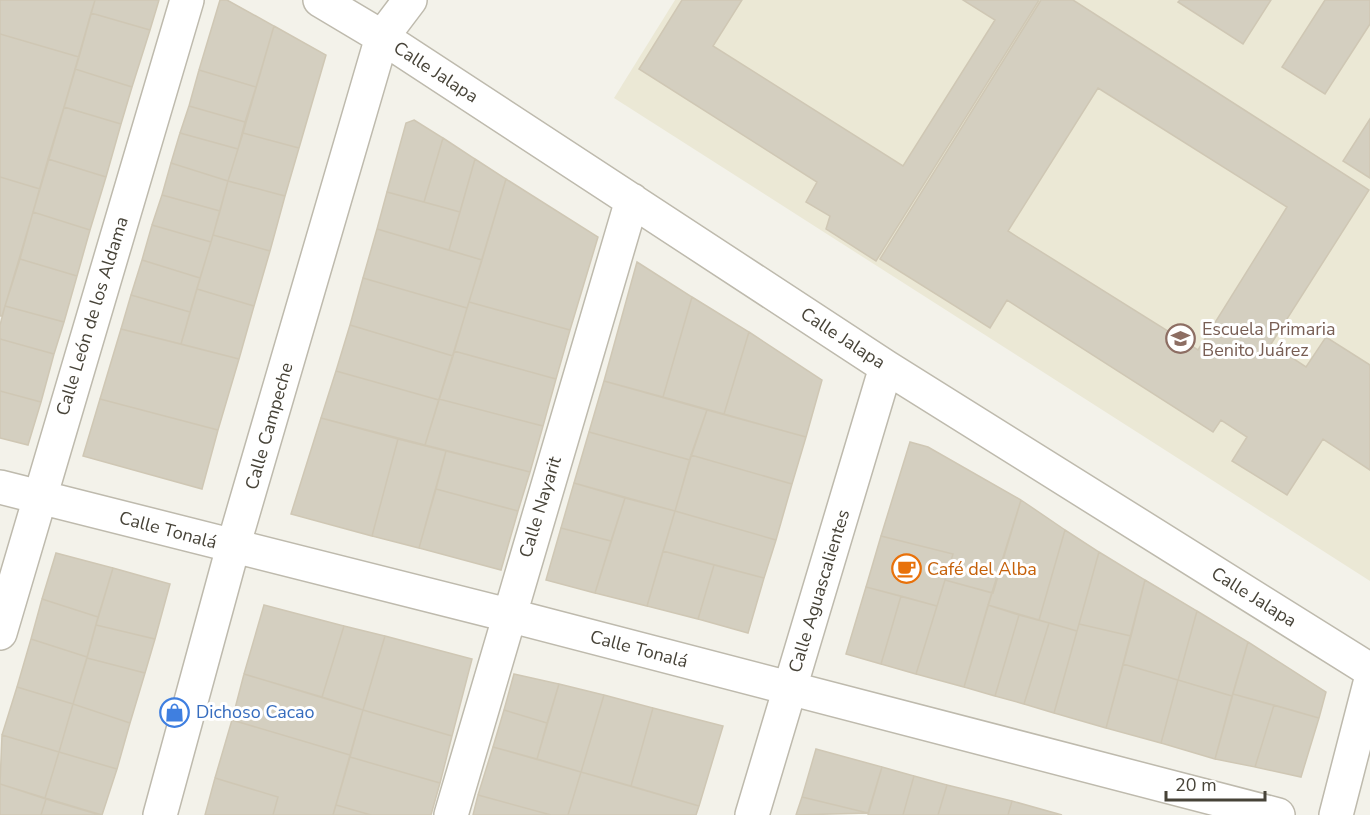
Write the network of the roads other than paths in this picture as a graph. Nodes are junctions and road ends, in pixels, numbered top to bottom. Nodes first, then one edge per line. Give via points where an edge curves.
1 (187, 0) edge
2 (320, 0) edge
3 (410, 0) edge
4 (382, 37) junction
5 (633, 200) junction
6 (886, 367) junction
7 (0, 487) edge
8 (38, 497) junction
9 (233, 547) junction
10 (508, 615) junction
11 (0, 633) edge
12 (1370, 670) edge
13 (1370, 683) edge
14 (790, 688) junction
15 (160, 815) edge
16 (451, 815) edge
17 (752, 815) edge
18 (1278, 815) edge
19 (1336, 815) edge

1 - 8 street, Calle León de los Aldama
2 - 4 street, Calle Jalapa
3 - 4 street
4 - 5 street, Calle Jalapa
4 - 9 street, Calle Campeche
5 - 6 street, Calle Jalapa
5 - 10 street, Calle Nayarit
6 - 12 street, Calle Jalapa
6 - 14 street, Calle Aguascalientes
7 - 8 street, Calle Tonalá
8 - 9 street, Calle Tonalá
8 - 11 street, Calle León de los Aldama
9 - 10 street, Calle Tonalá
9 - 15 street, Calle Campeche
10 - 14 street, Calle Tonalá
10 - 16 street, Calle Nayarit
13 - 19 street
14 - 17 street, Calle Aguascalientes
14 - 18 street, Calle Tonalá

